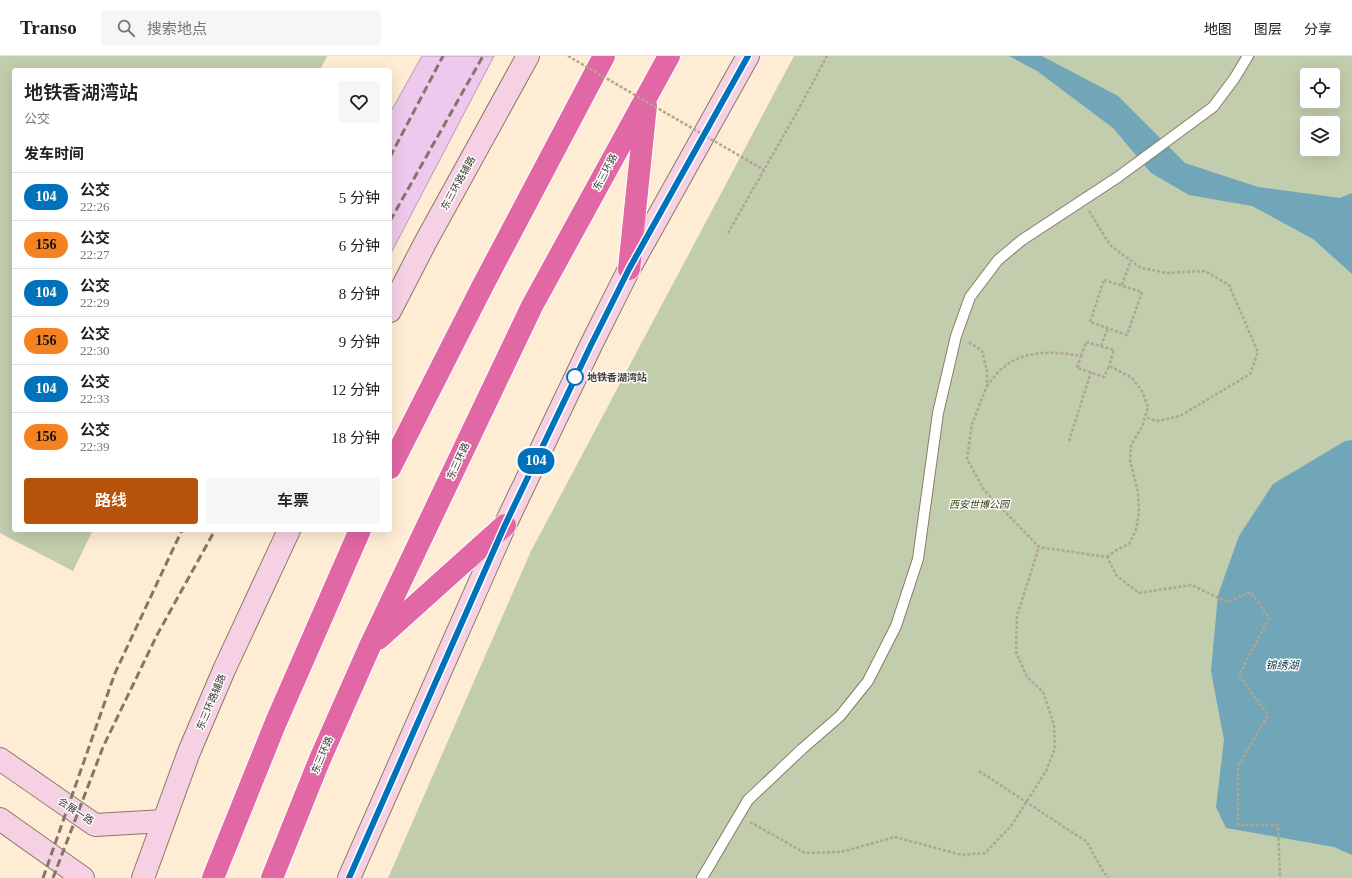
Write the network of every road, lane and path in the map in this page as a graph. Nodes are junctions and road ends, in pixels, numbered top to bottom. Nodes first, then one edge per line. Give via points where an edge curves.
1 (528, 56) edge
2 (568, 56) edge
3 (604, 56) edge
4 (669, 56) edge
5 (748, 56) edge
6 (827, 56) edge
7 (1248, 56) edge
8 (647, 94) junction
9 (764, 170) junction
10 (1082, 200) junction
11 (728, 233) dead end
12 (1131, 260) junction
13 (629, 269) junction
14 (1122, 286) junction
15 (392, 307) edge
16 (1108, 328) junction
17 (956, 336) junction
18 (1101, 346) junction
19 (1081, 356) junction
20 (1109, 366) junction
21 (1091, 372) junction
22 (986, 386) junction
23 (1145, 417) junction
24 (1069, 441) dead end
25 (392, 464) edge
26 (505, 525) junction
27 (288, 532) edge
28 (359, 532) edge
29 (1039, 547) junction
30 (1107, 557) junction
31 (370, 646) junction
32 (0, 759) edge
33 (979, 771) dead end
34 (1026, 802) junction
35 (739, 816) junction
36 (0, 819) edge
37 (164, 821) junction
38 (83, 878) edge
39 (143, 878) edge
40 (213, 878) edge
41 (272, 878) edge
42 (349, 878) edge
43 (702, 878) edge
44 (1109, 878) edge
45 (1280, 878) edge

1 - 15 main road, 东三环路辅路
2 - 9 path, bridge
3 - 25 highway
4 - 8 highway, 东三环路
5 - 13 main road
6 - 9 path
7 - 10 lane via 1213,107
8 - 13 highway
8 - 31 highway, 东三环路 via 532,306
9 - 11 path
10 - 12 path via 1110,245
10 - 17 lane via 1022,240 998,260 970,296
12 - 14 path
12 - 23 path via 1141,268 1168,273 1205,271 1229,285 1258,352 1250,374 1180,416 1157,421
13 - 26 main road
14 - 16 path via 1104,280 1090,322
14 - 16 path via 1142,292 1127,335
16 - 18 path
17 - 22 path via 982,351 987,371
17 - 35 lane via 938,413 918,559 896,626 868,681 840,716 748,800
18 - 19 path via 1086,342
18 - 20 path via 1114,350
19 - 21 path via 1077,368
19 - 22 path via 1066,353 1026,355 1004,367
20 - 21 path via 1104,376
20 - 23 path via 1131,377 1142,390 1148,407
21 - 24 path
22 - 29 path via 972,424 967,459 984,490
23 - 30 path via 1131,446 1130,460 1138,492 1139,512 1136,530 1129,544
26 - 31 highway
26 - 42 main road
27 - 37 main road, 东三环路辅路 via 218,684 189,752
28 - 40 highway via 276,722
29 - 30 path
29 - 34 path via 1017,616 1016,652 1027,677 1043,692 1054,725 1055,748 1046,771
30 - 45 path via 1117,576 1139,593 1191,585 1228,602 1251,592 1269,618 1239,675 1268,715 1238,766 1238,825 1278,825
31 - 41 highway, 东三环路 via 320,759
32 - 37 main road, 会展一路 via 94,825
33 - 34 path
34 - 35 path via 1011,826 985,853 962,855 895,837 841,852 805,853
34 - 44 path via 1087,842
35 - 43 lane
36 - 38 main road
37 - 39 main road, 东三环路辅路

